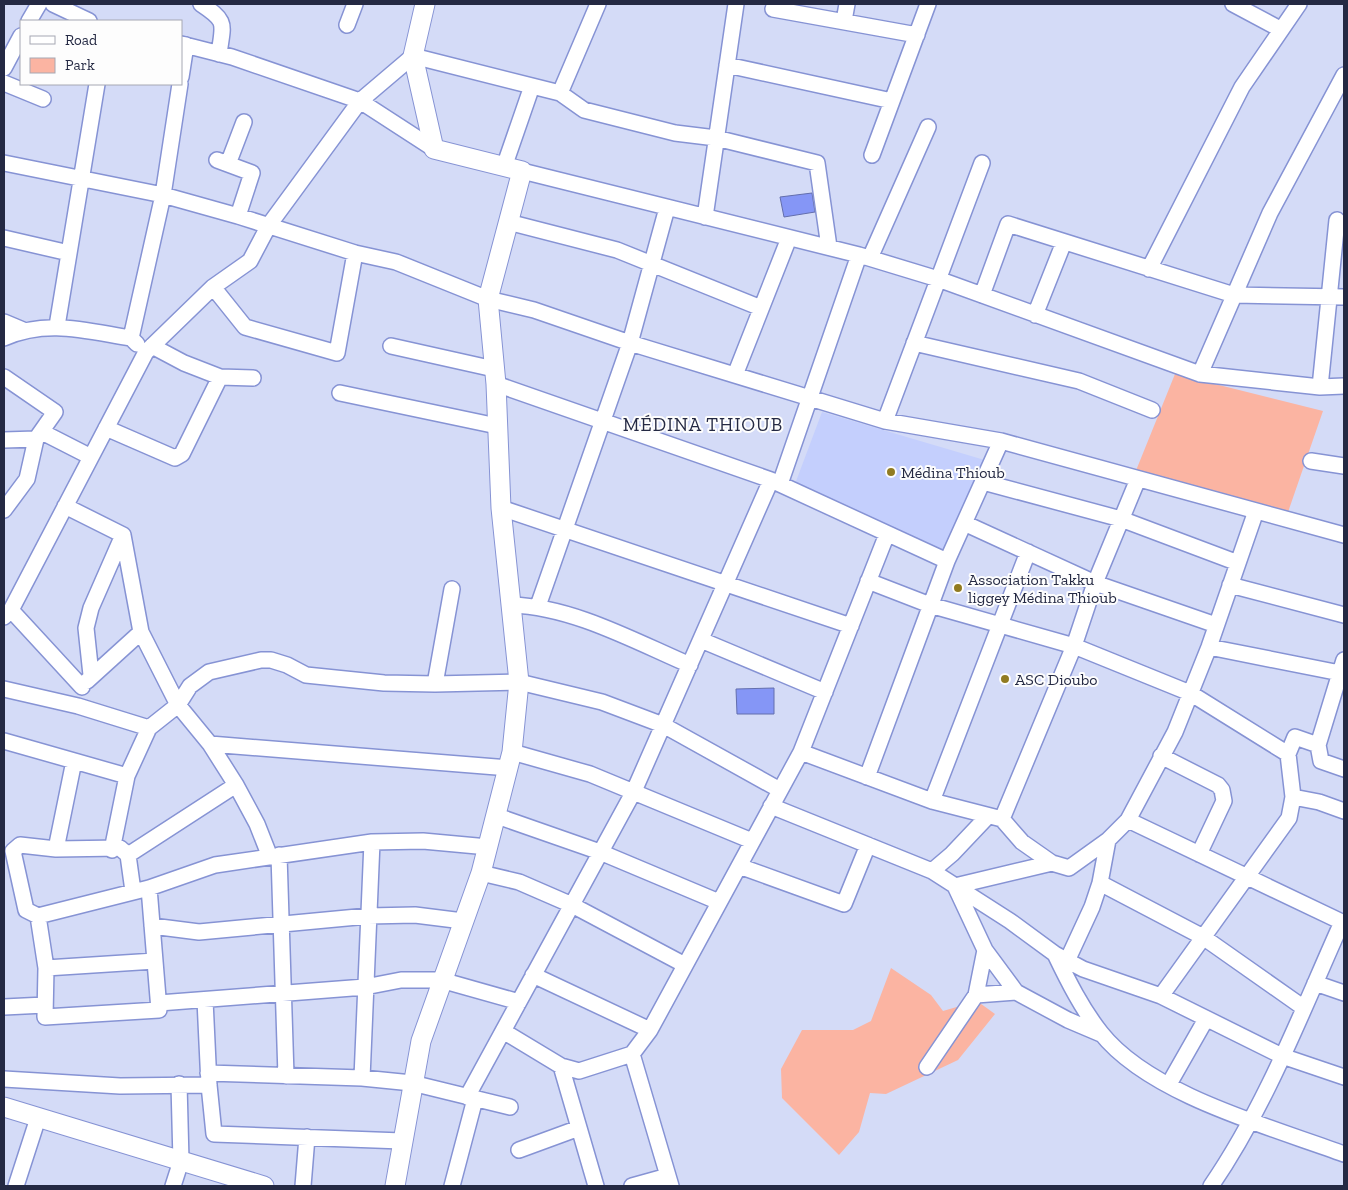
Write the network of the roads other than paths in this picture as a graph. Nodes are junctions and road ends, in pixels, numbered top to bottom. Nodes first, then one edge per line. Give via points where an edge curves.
1 (39, 4) edge
2 (53, 4) edge
3 (201, 4) edge
4 (425, 4) edge
5 (598, 4) edge
6 (736, 4) edge
7 (847, 4) edge
8 (928, 4) edge
9 (1234, 4) edge
10 (1299, 4) edge
11 (350, 5) edge
12 (773, 9) dead end
13 (30, 20) edge
14 (87, 20) edge
15 (844, 21) junction
16 (346, 25) dead end
17 (1280, 29) junction
18 (917, 35) junction
19 (20, 38) edge
20 (184, 44) edge
21 (220, 54) junction
22 (413, 56) junction
23 (727, 65) junction
24 (182, 66) edge
25 (4, 68) edge
26 (1344, 75) edge
27 (4, 83) edge
28 (97, 85) edge
29 (180, 85) edge
30 (532, 86) junction
31 (560, 93) junction
32 (43, 99) dead end
33 (360, 101) junction
34 (892, 101) junction
35 (244, 122) dead end
36 (928, 127) dead end
37 (716, 138) junction
38 (434, 149) junction
39 (872, 154) dead end
40 (4, 163) edge
41 (982, 163) dead end
42 (513, 169) junction
43 (82, 178) junction
44 (163, 195) junction
45 (667, 208) junction
46 (238, 216) junction
47 (705, 217) junction
48 (1337, 220) dead end
49 (508, 222) junction
50 (269, 225) junction
51 (4, 238) edge
52 (789, 238) junction
53 (1064, 242) junction
54 (829, 247) junction
55 (69, 253) junction
56 (356, 253) junction
57 (865, 256) junction
58 (653, 264) junction
59 (1149, 269) junction
60 (938, 279) junction
61 (214, 287) junction
62 (982, 295) junction
63 (1234, 295) junction
64 (1344, 297) edge
65 (1329, 298) junction
66 (488, 299) junction
67 (761, 308) junction
68 (1035, 315) junction
69 (4, 322) edge
70 (57, 326) junction
71 (23, 330) junction
72 (4, 338) edge
73 (131, 338) junction
74 (630, 343) junction
75 (914, 343) junction
76 (391, 346) dead end
77 (149, 349) junction
78 (1200, 374) junction
79 (734, 375) junction
80 (495, 376) junction
81 (4, 377) edge
82 (220, 377) junction
83 (254, 378) dead end
84 (1344, 386) edge
85 (1320, 387) junction
86 (340, 393) dead end
87 (809, 398) junction
88 (1152, 410) dead end
89 (602, 421) junction
90 (885, 421) junction
91 (498, 426) junction
92 (106, 428) junction
93 (39, 435) junction
94 (4, 440) edge
95 (1002, 441) junction
96 (91, 457) junction
97 (1312, 461) dead end
98 (1344, 466) edge
99 (1138, 479) junction
100 (776, 482) junction
101 (983, 482) junction
102 (65, 506) junction
103 (501, 508) junction
104 (4, 510) edge
105 (1256, 511) junction
106 (1121, 519) junction
107 (964, 523) junction
108 (563, 529) junction
109 (887, 534) junction
110 (123, 535) junction
111 (1344, 535) edge
112 (1028, 552) junction
113 (947, 561) junction
114 (1238, 563) junction
115 (868, 581) junction
116 (726, 583) junction
117 (1095, 583) junction
118 (1230, 585) junction
119 (452, 589) dead end
120 (512, 605) junction
121 (930, 605) junction
122 (538, 606) junction
123 (7, 613) edge
124 (1344, 615) edge
125 (1000, 625) junction
126 (1216, 625) junction
127 (850, 626) junction
128 (141, 632) junction
129 (701, 640) junction
130 (1074, 646) junction
131 (1209, 647) junction
132 (690, 665) junction
133 (1342, 667) edge
134 (92, 675) junction
135 (519, 682) junction
136 (435, 684) junction
137 (82, 687) junction
138 (4, 688) edge
139 (825, 692) junction
140 (1190, 693) junction
141 (178, 705) junction
142 (78, 706) junction
143 (663, 724) junction
144 (149, 728) junction
145 (4, 742) edge
146 (210, 744) junction
147 (1318, 745) junction
148 (801, 752) junction
149 (1288, 754) junction
150 (1161, 756) junction
151 (510, 760) junction
152 (74, 761) junction
153 (1344, 769) edge
154 (127, 776) junction
155 (867, 777) junction
156 (236, 785) junction
157 (780, 790) junction
158 (634, 791) junction
159 (1292, 797) junction
160 (932, 801) junction
161 (771, 806) junction
162 (1344, 812) edge
163 (497, 816) junction
164 (995, 818) junction
165 (1128, 820) junction
166 (1108, 840) junction
167 (752, 841) junction
168 (372, 842) junction
169 (868, 845) junction
170 (488, 847) junction
171 (56, 849) junction
172 (112, 850) junction
173 (600, 852) junction
174 (1199, 854) junction
175 (128, 855) junction
176 (275, 856) junction
177 (1052, 863) junction
178 (739, 866) junction
179 (932, 872) junction
180 (480, 873) junction
181 (1246, 876) junction
182 (11, 878) edge
183 (1100, 883) junction
184 (955, 886) junction
185 (149, 888) junction
186 (133, 891) junction
187 (720, 902) junction
188 (572, 905) junction
189 (38, 916) junction
190 (368, 916) junction
191 (463, 921) junction
192 (1343, 922) edge
193 (282, 924) junction
194 (152, 926) junction
195 (1203, 937) junction
196 (985, 950) junction
197 (1061, 957) junction
198 (155, 961) junction
199 (685, 965) junction
200 (46, 968) junction
201 (533, 975) junction
202 (441, 980) junction
203 (1315, 983) junction
204 (365, 987) junction
205 (1016, 992) junction
206 (284, 993) junction
207 (1344, 993) edge
208 (976, 995) junction
209 (1161, 996) junction
210 (205, 1000) junction
211 (519, 1002) junction
212 (159, 1003) junction
213 (45, 1005) junction
214 (4, 1007) edge
215 (1304, 1008) junction
216 (1206, 1019) junction
217 (650, 1030) junction
218 (503, 1031) junction
219 (1101, 1034) junction
220 (632, 1054) junction
221 (1282, 1056) junction
222 (561, 1066) junction
223 (928, 1067) dead end
224 (286, 1076) junction
225 (1344, 1077) edge
226 (362, 1078) junction
227 (4, 1079) edge
228 (208, 1079) junction
229 (412, 1083) junction
230 (179, 1084) junction
231 (1169, 1084) junction
232 (471, 1098) junction
233 (4, 1107) edge
234 (510, 1107) dead end
235 (38, 1118) junction
236 (1250, 1119) junction
237 (579, 1128) junction
238 (307, 1137) junction
239 (402, 1141) junction
240 (519, 1150) dead end
241 (1344, 1154) edge
242 (181, 1161) junction
243 (669, 1181) edge
244 (16, 1186) edge
245 (174, 1186) edge
246 (264, 1186) edge
247 (303, 1186) edge
248 (395, 1186) edge
249 (452, 1186) edge
250 (596, 1186) edge
251 (632, 1186) edge
252 (1211, 1186) edge

1 - 13 street
2 - 14 street
3 - 21 street via 220,18 223,26
4 - 22 street
5 - 31 street
6 - 23 street
7 - 15 street
8 - 18 street
9 - 17 street
10 - 17 street
11 - 16 street
12 - 15 street
15 - 18 street
17 - 59 street via 1242,87
18 - 34 street
19 - 25 street
20 - 21 street
20 - 24 street
21 - 33 street
22 - 30 street
22 - 33 street
22 - 38 street
23 - 34 street
23 - 37 street
26 - 63 street via 1270,212
27 - 32 street
28 - 43 street
29 - 44 street
30 - 31 street
30 - 42 street
31 - 37 street via 584,110 676,133
33 - 38 street
33 - 50 street
34 - 39 street
35 - 46 street via 223,162 252,173
36 - 57 street
37 - 47 street
37 - 54 street via 817,163
38 - 42 street
40 - 43 street
41 - 60 street
42 - 45 street
42 - 49 street
43 - 44 street
43 - 55 street
44 - 46 street
44 - 73 street
45 - 47 street
45 - 58 street
46 - 50 street
47 - 52 street
48 - 65 street
49 - 58 street via 616,250
49 - 66 street
50 - 56 street
50 - 61 street via 250,261
51 - 55 street
52 - 54 street
52 - 67 street
53 - 59 street
53 - 62 street via 1008,224
53 - 68 street
54 - 57 street
55 - 70 street
56 - 61 street via 337,353 245,327
56 - 66 street via 396,262
57 - 60 street
57 - 87 street
58 - 67 street
58 - 74 street
59 - 63 street
60 - 62 street
60 - 75 street
61 - 77 street
62 - 68 street
63 - 65 street
63 - 78 street
64 - 65 street
65 - 85 street
66 - 74 street via 534,310
66 - 80 street
67 - 79 street
68 - 78 street
69 - 71 street
70 - 71 street
70 - 73 street
71 - 72 street
73 - 77 street
74 - 79 street
74 - 89 street
75 - 88 street via 1079,381
75 - 90 street
76 - 80 street
77 - 82 street
77 - 92 street
78 - 85 street
79 - 87 street
80 - 89 street
80 - 91 street
81 - 93 street via 55,412
82 - 83 street
82 - 92 street via 182,454 175,458
84 - 85 street
86 - 91 street
87 - 90 street
87 - 100 street
89 - 100 street
89 - 108 street
90 - 95 street
91 - 103 street
92 - 96 street
93 - 94 street
93 - 96 street
93 - 104 street via 27,479
95 - 99 street
95 - 101 street
96 - 102 street
97 - 98 street
99 - 105 street
99 - 106 street
100 - 109 street
100 - 116 street
101 - 106 street
101 - 107 street
102 - 110 street
102 - 123 street
103 - 108 street
103 - 120 street
105 - 111 street
105 - 114 street
106 - 114 street
106 - 117 street
107 - 112 street
107 - 113 street
108 - 116 street
108 - 122 street
109 - 113 street
109 - 115 street
110 - 128 street
110 - 134 street via 91,608 86,628
112 - 117 street
112 - 125 street
113 - 121 street
114 - 118 street
115 - 121 street
115 - 127 street
116 - 127 street
116 - 129 street
117 - 126 street
117 - 130 street
118 - 124 street
118 - 126 street
119 - 136 street
120 - 122 street
120 - 135 street
121 - 125 street
121 - 155 street
122 - 132 street via 584,620
123 - 137 street
125 - 130 street
125 - 160 street
126 - 131 street
127 - 139 street
128 - 134 street
128 - 141 street
129 - 132 street
129 - 139 street
130 - 140 street
130 - 164 street
131 - 133 street
131 - 140 street
132 - 143 street
133 - 147 street
134 - 137 street
135 - 136 street
135 - 143 street via 602,702
135 - 151 street
136 - 141 street via 306,676 287,665 261,660 209,672 190,686
137 - 142 street
138 - 142 street
139 - 148 street
140 - 149 street
140 - 150 street
141 - 144 street
141 - 146 street
142 - 144 street
143 - 157 street
143 - 158 street
144 - 154 street
145 - 152 street
146 - 151 street
146 - 156 street
147 - 149 street via 1295,737
147 - 153 street via 1321,761
148 - 155 street
148 - 157 street
149 - 159 street
150 - 165 street
150 - 174 street via 1222,790 1224,801
151 - 158 street via 590,774
151 - 163 street
152 - 154 street
152 - 171 street
154 - 172 street
155 - 160 street
156 - 175 street
156 - 176 street
157 - 161 street
158 - 167 street
158 - 173 street
159 - 162 street via 1319,802
159 - 181 street via 1289,818
160 - 164 street
161 - 167 street
161 - 169 street
163 - 170 street
163 - 173 street
164 - 177 street
164 - 179 street
165 - 166 street
165 - 174 street
166 - 177 street via 1069,868
166 - 183 street
167 - 178 street
168 - 170 street via 423,841
168 - 176 street
168 - 190 street
169 - 178 street via 844,904
169 - 179 street
170 - 180 street
171 - 172 street
171 - 182 street via 16,847
172 - 175 street via 120,848
173 - 187 street
173 - 188 street
174 - 181 street
175 - 186 street
176 - 185 street via 215,865
176 - 193 street
177 - 184 street
178 - 187 street
179 - 184 street
180 - 188 street via 519,882
180 - 191 street
181 - 192 street
181 - 195 street
182 - 189 street via 26,910
183 - 195 street
183 - 197 street via 1092,907
184 - 196 street
184 - 197 street
185 - 186 street
185 - 194 street
186 - 189 street
187 - 199 street
188 - 199 street
188 - 201 street
189 - 200 street
190 - 191 street
190 - 193 street
190 - 204 street
191 - 202 street
192 - 203 street
193 - 194 street via 198,932
193 - 206 street
194 - 198 street
195 - 209 street
195 - 215 street
196 - 205 street
196 - 208 street
197 - 209 street via 1083,969
197 - 219 street via 1076,996
198 - 200 street
198 - 212 street
199 - 217 street
200 - 213 street
201 - 211 street
201 - 217 street
202 - 204 street via 401,980
202 - 211 street
202 - 229 street via 420,1041
203 - 207 street
203 - 215 street
204 - 206 street
204 - 226 street
205 - 208 street
205 - 219 street
206 - 210 street
206 - 224 street
208 - 223 street
209 - 216 street
210 - 212 street
210 - 228 street
211 - 218 street
212 - 213 street via 160,1010 45,1017
213 - 214 street
215 - 221 street
216 - 221 street
216 - 231 street
217 - 220 street
218 - 222 street
218 - 232 street
219 - 231 street via 1135,1065
220 - 222 street via 579,1070
220 - 243 street
221 - 225 street
221 - 236 street
222 - 237 street
224 - 226 street
224 - 228 street
226 - 229 street
227 - 230 street via 120,1086
228 - 230 street
228 - 238 street via 214,1134
229 - 232 street
229 - 239 street
230 - 242 street
231 - 236 street via 1185,1094
232 - 234 street
232 - 249 street
233 - 235 street
235 - 242 street
235 - 244 street
236 - 241 street
236 - 252 street
237 - 240 street
237 - 250 street
238 - 239 street
238 - 247 street
239 - 248 street
242 - 245 street
242 - 246 street
243 - 251 street

